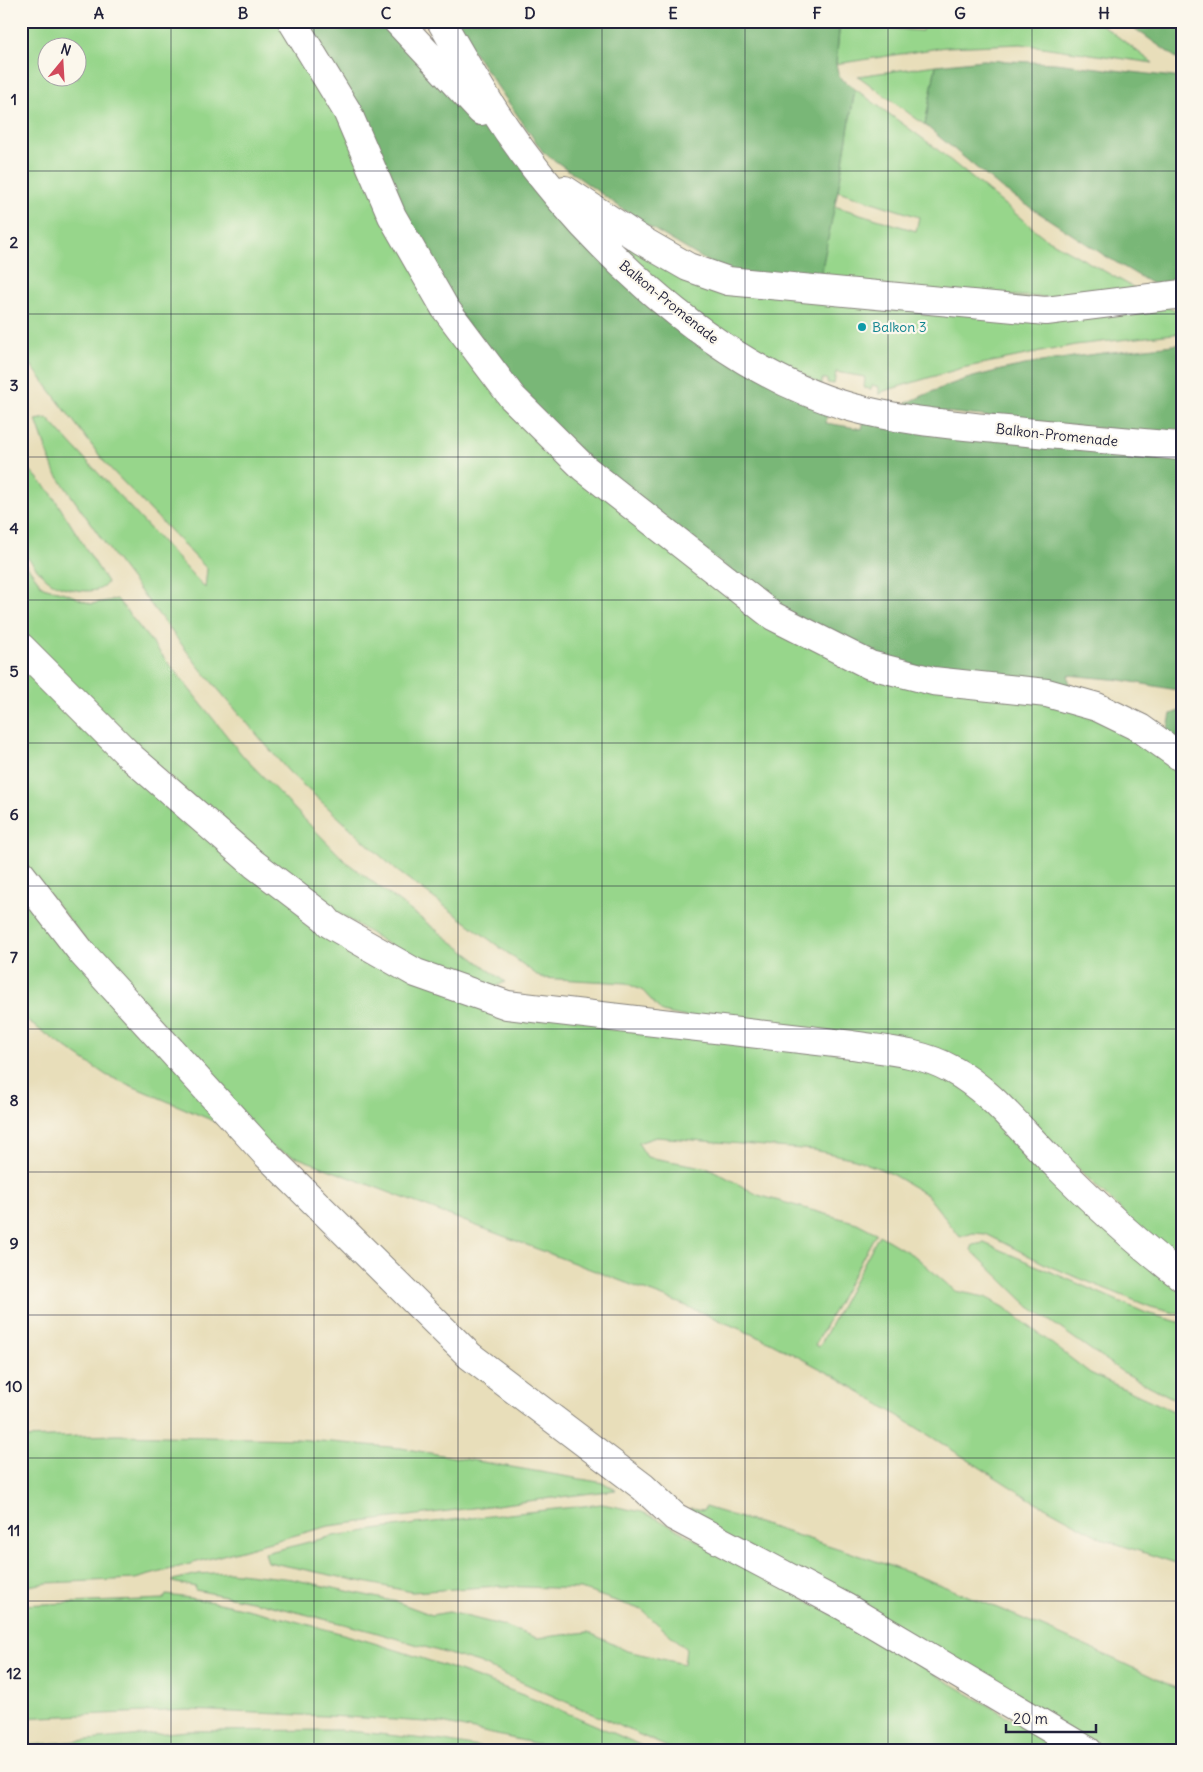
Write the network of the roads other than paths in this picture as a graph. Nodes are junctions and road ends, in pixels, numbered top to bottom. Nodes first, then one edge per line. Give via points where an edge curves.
1 (292, 21) edge
2 (397, 21) edge
3 (441, 21) edge
4 (538, 172) junction
5 (1182, 294) edge
6 (1182, 446) edge
7 (21, 647) edge
8 (1182, 758) edge
9 (21, 874) edge
10 (1182, 1277) edge
11 (1088, 1751) edge

1 - 8 lane via 347,111 392,216 445,308 512,397 584,468 773,616 870,665 933,681 1048,693 1097,707 1140,728
2 - 4 lane
3 - 4 lane, Balkon-Promenade via 490,105
4 - 5 lane via 688,267 728,280 1046,311
4 - 6 lane, Balkon-Promenade via 616,260 705,334 795,386 850,407 934,423
7 - 10 lane via 132,758 254,864 330,924 416,972 507,1005 852,1044 906,1054 950,1068 998,1104 1140,1246
9 - 11 lane via 83,954 265,1153 470,1356 643,1487 675,1517 845,1607

